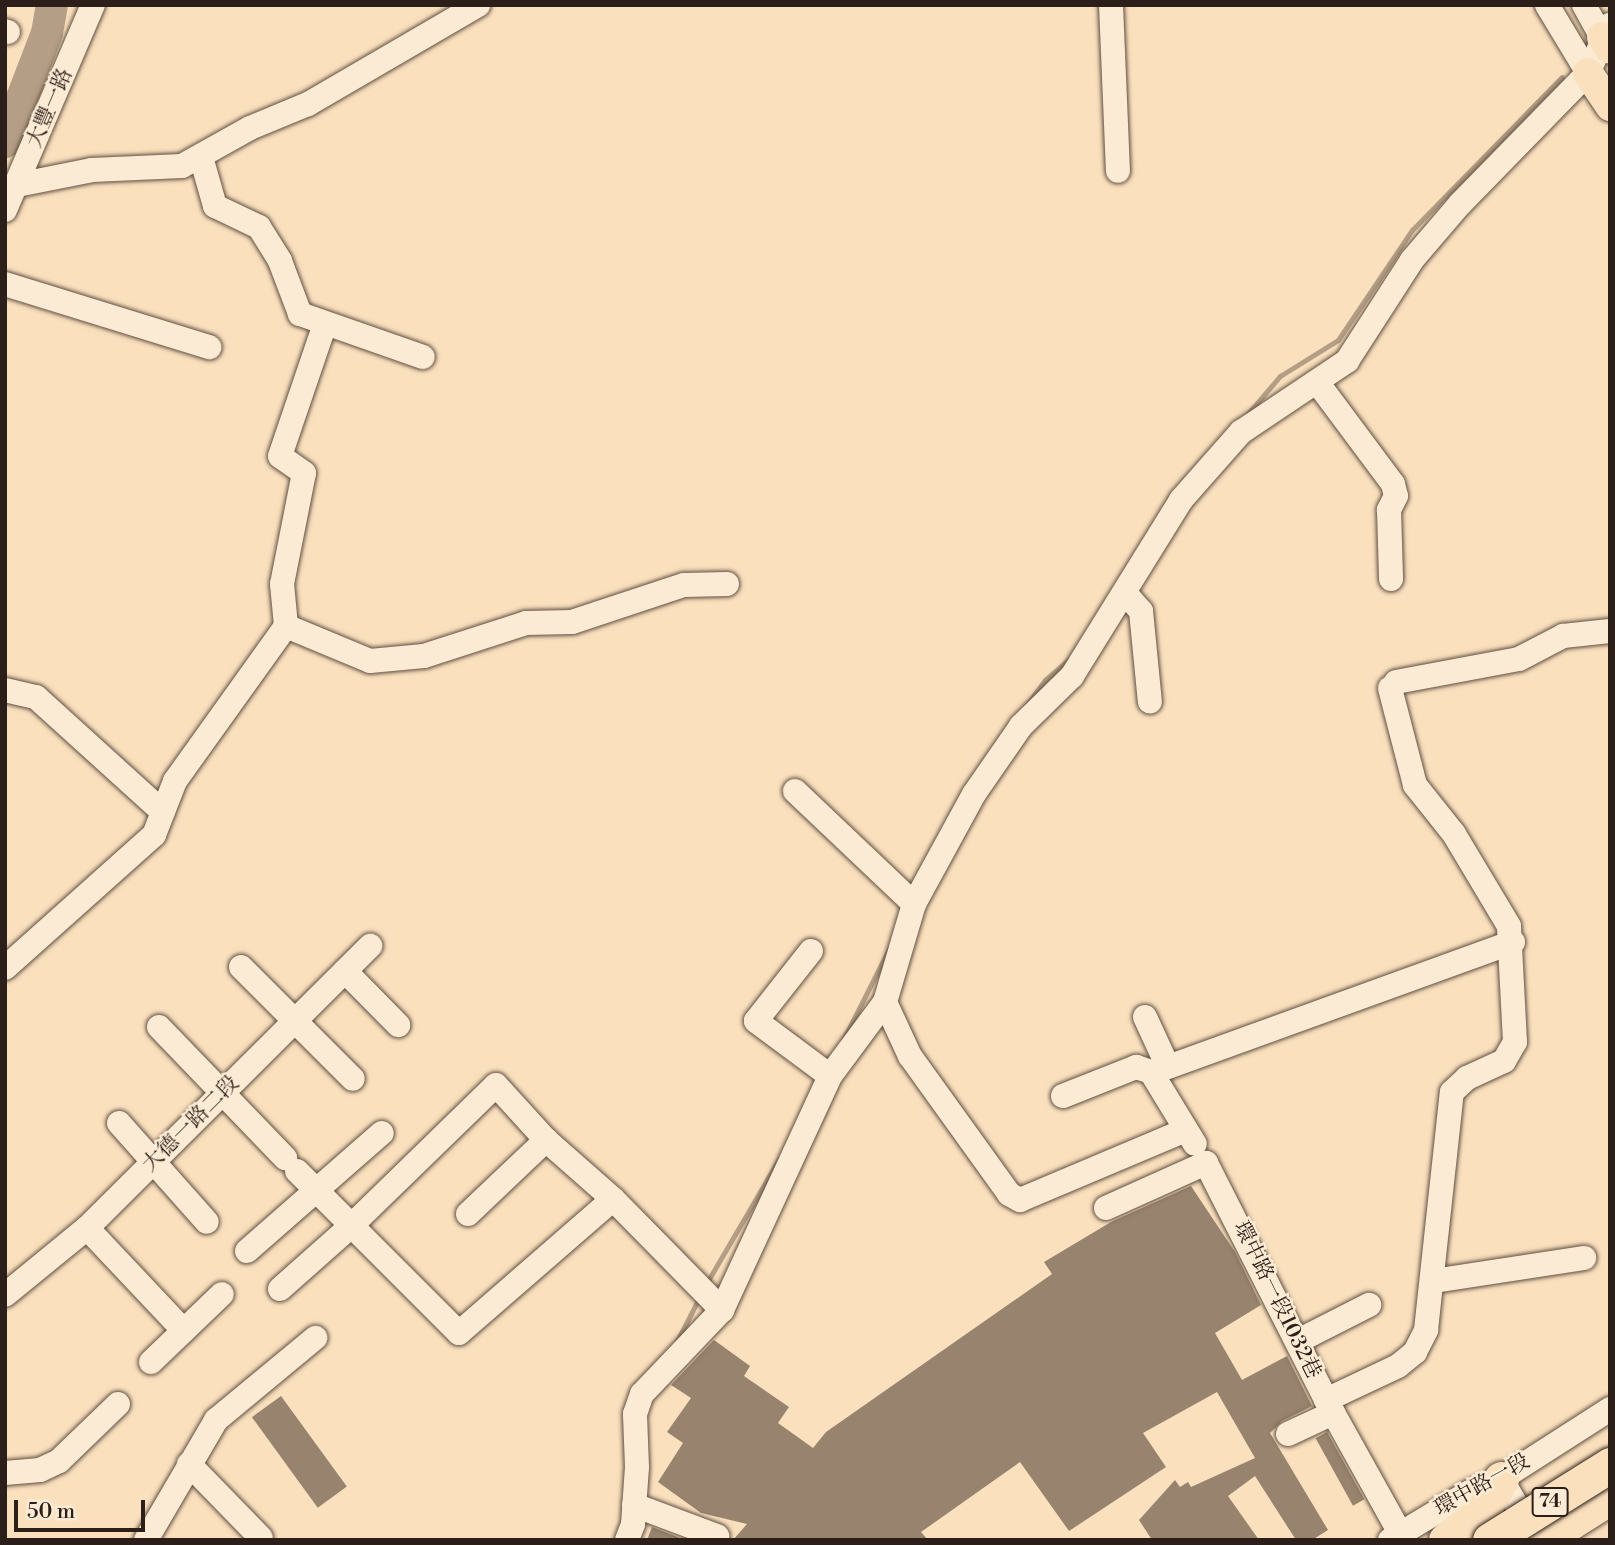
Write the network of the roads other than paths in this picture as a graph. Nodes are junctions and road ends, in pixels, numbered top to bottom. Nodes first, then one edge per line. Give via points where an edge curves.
1 (93, 5) edge
2 (478, 5) edge
3 (1111, 5) edge
4 (1547, 5) edge
5 (1584, 5) edge
6 (1607, 37) edge
7 (1588, 73) junction
8 (1610, 106) edge
9 (201, 157) junction
10 (1118, 171) dead end
11 (17, 185) junction
12 (5, 210) edge
13 (5, 284) edge
14 (325, 324) junction
15 (209, 347) dead end
16 (423, 357) dead end
17 (1317, 382) junction
18 (1391, 579) dead end
19 (727, 584) dead end
20 (1126, 594) junction
21 (286, 626) junction
22 (1610, 631) edge
23 (5, 690) edge
24 (1150, 702) dead end
25 (795, 791) dead end
26 (163, 812) junction
27 (914, 904) junction
28 (1513, 942) junction
29 (370, 946) dead end
30 (811, 951) dead end
31 (241, 967) dead end
32 (5, 968) edge
33 (345, 971) junction
34 (885, 1002) junction
35 (1145, 1017) dead end
36 (295, 1021) junction
37 (398, 1025) dead end
38 (159, 1027) dead end
39 (830, 1076) junction
40 (353, 1079) dead end
41 (221, 1093) junction
42 (1063, 1096) dead end
43 (119, 1123) dead end
44 (1186, 1130) junction
45 (382, 1133) dead end
46 (546, 1140) junction
47 (154, 1161) junction
48 (1206, 1163) junction
49 (315, 1191) junction
50 (613, 1199) junction
51 (1106, 1208) dead end
52 (468, 1214) dead end
53 (207, 1222) dead end
54 (351, 1226) junction
55 (87, 1227) junction
56 (247, 1251) dead end
57 (1584, 1258) dead end
58 (1433, 1281) junction
59 (280, 1289) dead end
60 (222, 1294) dead end
61 (5, 1295) edge
62 (1369, 1306) dead end
63 (722, 1310) junction
64 (184, 1331) junction
65 (315, 1338) dead end
66 (1298, 1341) junction
67 (151, 1362) dead end
68 (118, 1404) dead end
69 (1330, 1406) junction
70 (1610, 1409) edge
71 (1288, 1433) dead end
72 (189, 1464) junction
73 (1610, 1465) edge
74 (5, 1473) edge
75 (1501, 1479) junction
76 (1610, 1497) edge
77 (634, 1505) junction
78 (717, 1536) dead end
79 (1395, 1537) edge
80 (261, 1538) dead end
81 (146, 1540) edge
82 (627, 1540) edge
83 (1446, 1540) edge
84 (1490, 1540) edge
85 (1539, 1540) edge

1 - 11 street, 大豐一路
2 - 9 street via 308,104 250,128
3 - 10 street
4 - 7 street
5 - 6 street
6 - 7 street
7 - 8 main road
7 - 17 street via 1460,204 1412,260 1347,361
9 - 11 street via 166,171 92,170
9 - 14 street via 215,206 260,228 280,261 300,314
11 - 12 street, 大豐一路
13 - 15 street
14 - 16 street
14 - 21 street via 280,456 304,473 282,584
17 - 18 street via 1392,484 1396,496 1388,510
17 - 20 street via 1241,432 1181,500
19 - 21 street via 684,585 572,622 526,623 424,656 370,662
20 - 24 street via 1141,611
20 - 27 street via 1072,676 1021,726 974,794
21 - 26 street via 206,732 175,782
22 - 28 street via 1563,636 1519,659 1393,685 1415,785 1454,834 1497,902
23 - 26 street via 36,697
25 - 27 street
26 - 32 street via 154,835
27 - 34 street
28 - 35 street via 1168,1067
28 - 58 street via 1515,1042 1504,1061 1467,1078 1452,1092
29 - 33 street, 大德一路二段
30 - 39 street via 756,1021
31 - 36 street
33 - 36 street, 大德一路二段
33 - 37 street
34 - 39 street
34 - 44 street via 910,1056 1009,1194 1020,1200
36 - 40 street
36 - 41 street, 大德一路二段
38 - 41 street
39 - 63 street
41 - 47 street, 大德一路二段
41 - 49 street
42 - 44 street, 環中路一段1032巷 via 1136,1067 1151,1072
43 - 47 street
44 - 48 street, 環中路一段1032巷
45 - 49 street
46 - 50 street
46 - 52 street
46 - 54 street via 496,1085
47 - 53 street
47 - 55 street, 大德一路二段
48 - 51 street
48 - 66 street, 環中路一段1032巷
49 - 54 street
49 - 56 street
50 - 54 street via 459,1333
50 - 63 street
54 - 59 street
55 - 61 street, 大德一路二段
55 - 64 street
57 - 58 street
58 - 69 street via 1426,1330 1415,1352
60 - 64 street
62 - 66 street
63 - 77 street via 642,1394 635,1414
64 - 67 street
65 - 72 street via 216,1420
66 - 69 street, 環中路一段1032巷
68 - 74 street via 59,1461 40,1470
69 - 71 street
69 - 79 street, 環中路一段1032巷
70 - 75 street, 環中路一段
72 - 80 street
72 - 81 street
73 - 84 highway, 74, bridge
75 - 79 street, 環中路一段
75 - 83 highway via 1482,1512
75 - 85 street
76 - 85 highway, 74
77 - 78 street
77 - 82 street

